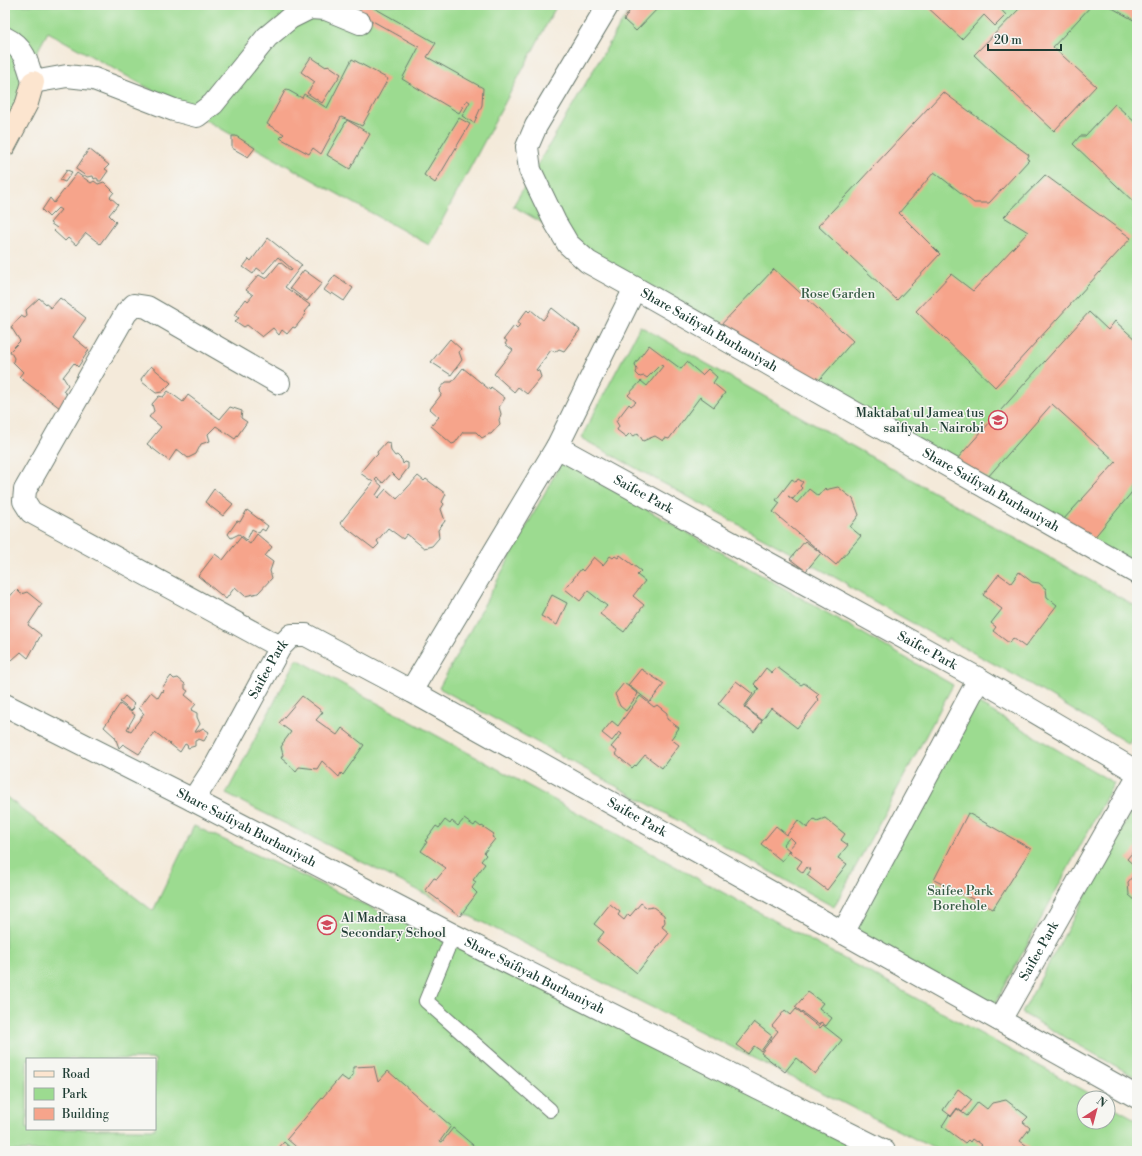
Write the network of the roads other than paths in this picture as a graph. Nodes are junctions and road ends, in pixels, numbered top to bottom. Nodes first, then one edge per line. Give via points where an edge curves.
1 (608, 5) edge
2 (360, 23) dead end
3 (5, 38) edge
4 (33, 82) junction
5 (5, 145) edge
6 (636, 288) junction
7 (279, 383) dead end
8 (557, 447) junction
9 (1137, 573) edge
10 (280, 646) junction
11 (980, 679) junction
12 (411, 691) junction
13 (5, 705) edge
14 (1137, 772) edge
15 (1137, 778) edge
16 (193, 800) junction
17 (843, 933) junction
18 (453, 935) junction
19 (1000, 1020) junction
20 (1137, 1098) edge
21 (550, 1110) dead end
22 (854, 1143) edge
23 (884, 1151) edge

1 - 6 street, Share Saifiyah Burhaniyah via 536,126 527,147 530,170 568,244 588,262
2 - 4 street via 326,9 310,8 290,18 267,36 213,104 196,116 94,79 67,76
3 - 4 street via 15,43 28,64
4 - 5 street via 27,104
6 - 8 street
6 - 9 street, Share Saifiyah Burhaniyah
7 - 10 street via 147,307 134,305 126,313 25,490 24,501 31,512
8 - 11 street, Saifee Park
8 - 12 street
10 - 12 street, Saifee Park via 292,635 306,636
10 - 16 street, Saifee Park via 216,765
11 - 14 street, Saifee Park
11 - 17 street
12 - 17 street, Saifee Park
13 - 16 street, Share Saifiyah Burhaniyah
15 - 19 street, Saifee Park
16 - 18 street, Share Saifiyah Burhaniyah
17 - 19 street, Saifee Park
18 - 21 lane via 426,1001
18 - 22 street, Share Saifiyah Burhaniyah
19 - 20 street, Saifee Park
22 - 23 street, Share Saifiyah Burhaniyah

